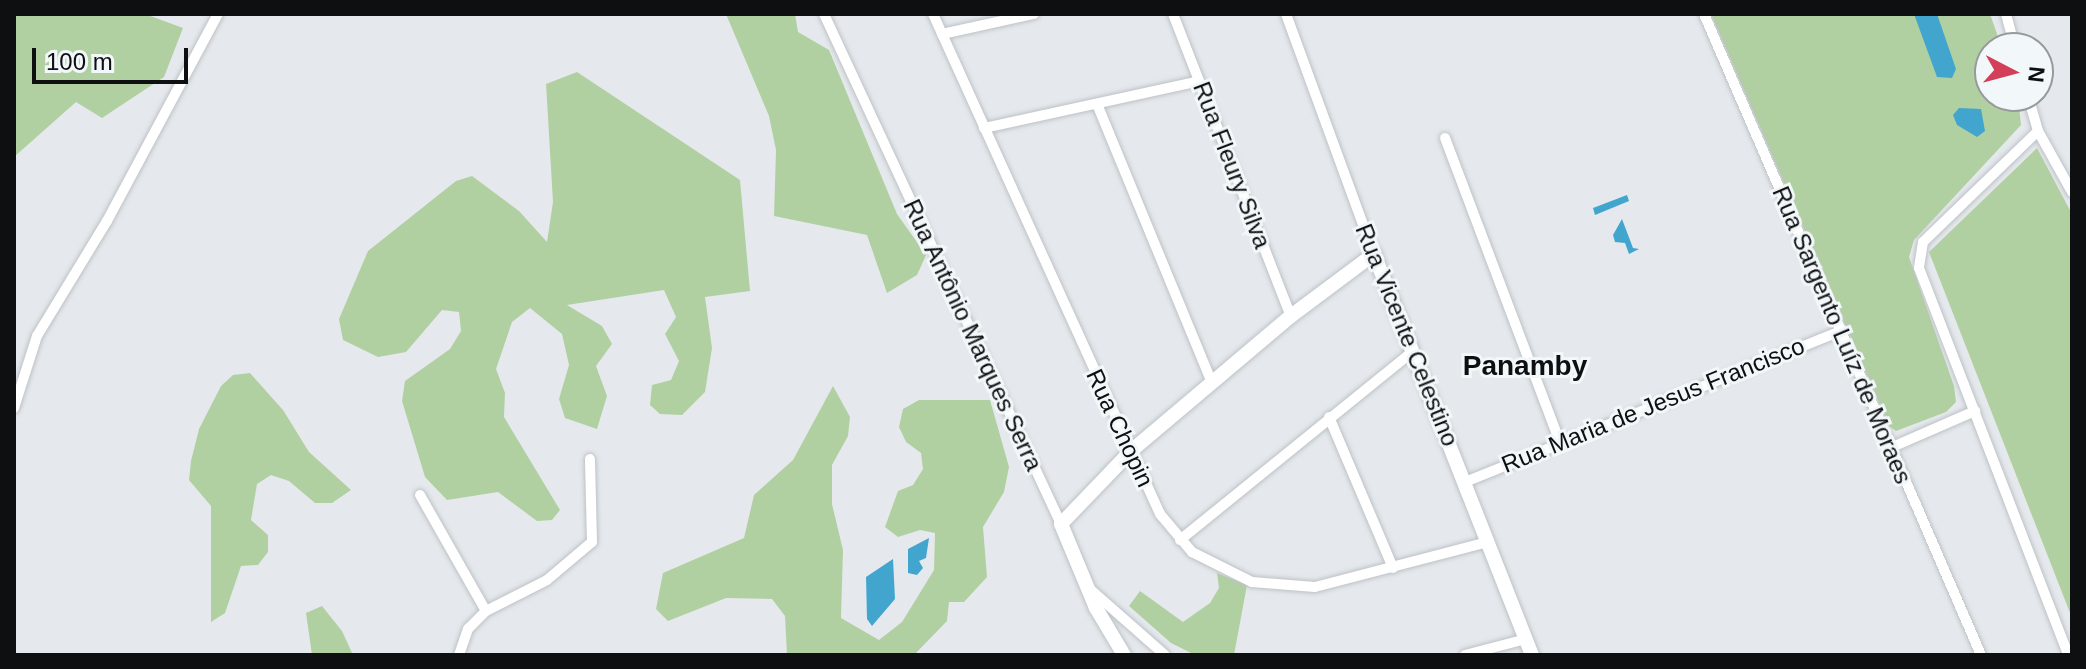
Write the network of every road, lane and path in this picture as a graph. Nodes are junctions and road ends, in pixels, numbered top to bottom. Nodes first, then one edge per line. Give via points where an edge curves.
1 (218, 14) edge
2 (824, 14) edge
3 (933, 14) edge
4 (1034, 14) edge
5 (1173, 14) edge
6 (1286, 14) edge
7 (1704, 14) edge
8 (942, 34) junction
9 (1199, 81) junction
10 (1097, 104) junction
11 (2033, 112) edge
12 (984, 128) junction
13 (2038, 131) junction
14 (1445, 138) dead end
15 (2072, 192) edge
16 (1374, 254) junction
17 (1291, 316) junction
18 (1843, 330) junction
19 (1413, 351) junction
20 (1212, 383) junction
21 (14, 408) edge
22 (1975, 411) junction
23 (1329, 417) junction
24 (1560, 442) junction
25 (1890, 448) junction
26 (1131, 451) junction
27 (590, 459) dead end
28 (1465, 482) junction
29 (420, 495) dead end
30 (1061, 524) junction
31 (1180, 540) junction
32 (1488, 542) junction
33 (1393, 568) junction
34 (1087, 585) junction
35 (486, 611) junction
36 (1526, 639) junction
37 (459, 655) edge
38 (1124, 655) edge
39 (1165, 655) edge
40 (1465, 655) edge
41 (1532, 655) edge
42 (1981, 655) edge
43 (2068, 655) edge

1 - 21 street via 107,221 37,336
2 - 30 street, Rua Antônio Marques Serra
3 - 8 street, Rua Chopin
4 - 8 street
5 - 9 street, Rua Fleury Silva
6 - 16 street, Rua Vicente Celestino
7 - 18 street, Rua Sargento Luíz de Moraes
8 - 12 street, Rua Chopin
9 - 10 street
9 - 17 street, Rua Fleury Silva
10 - 12 street
10 - 20 street
11 - 13 street
12 - 26 street, Rua Chopin
13 - 15 street
13 - 22 street via 1919,247 1919,268
14 - 24 street
16 - 17 street
16 - 19 street, Rua Vicente Celestino
17 - 20 street
18 - 24 street, Rua Maria de Jesus Francisco
18 - 25 street, Rua Sargento Luíz de Moraes
19 - 23 street
19 - 28 street, Rua Vicente Celestino
20 - 26 street
22 - 25 street
22 - 43 street
23 - 31 street
23 - 33 street
24 - 28 street, Rua Maria de Jesus Francisco
25 - 42 street, Rua Sargento Luíz de Moraes
26 - 30 street
26 - 31 street, Rua Chopin via 1160,514
27 - 35 street via 592,542 547,580
28 - 32 street, Rua Vicente Celestino
29 - 35 street
30 - 34 street, Rua Antônio Marques Serra
31 - 33 street, Rua Chopin via 1220,570 1280,587 1315,587
32 - 33 street, Rua Chopin
32 - 36 street, Rua Vicente Celestino
34 - 38 street, Rua Antônio Marques Serra
34 - 39 street
35 - 37 street via 468,629
36 - 40 street
36 - 41 street, Rua Vicente Celestino

